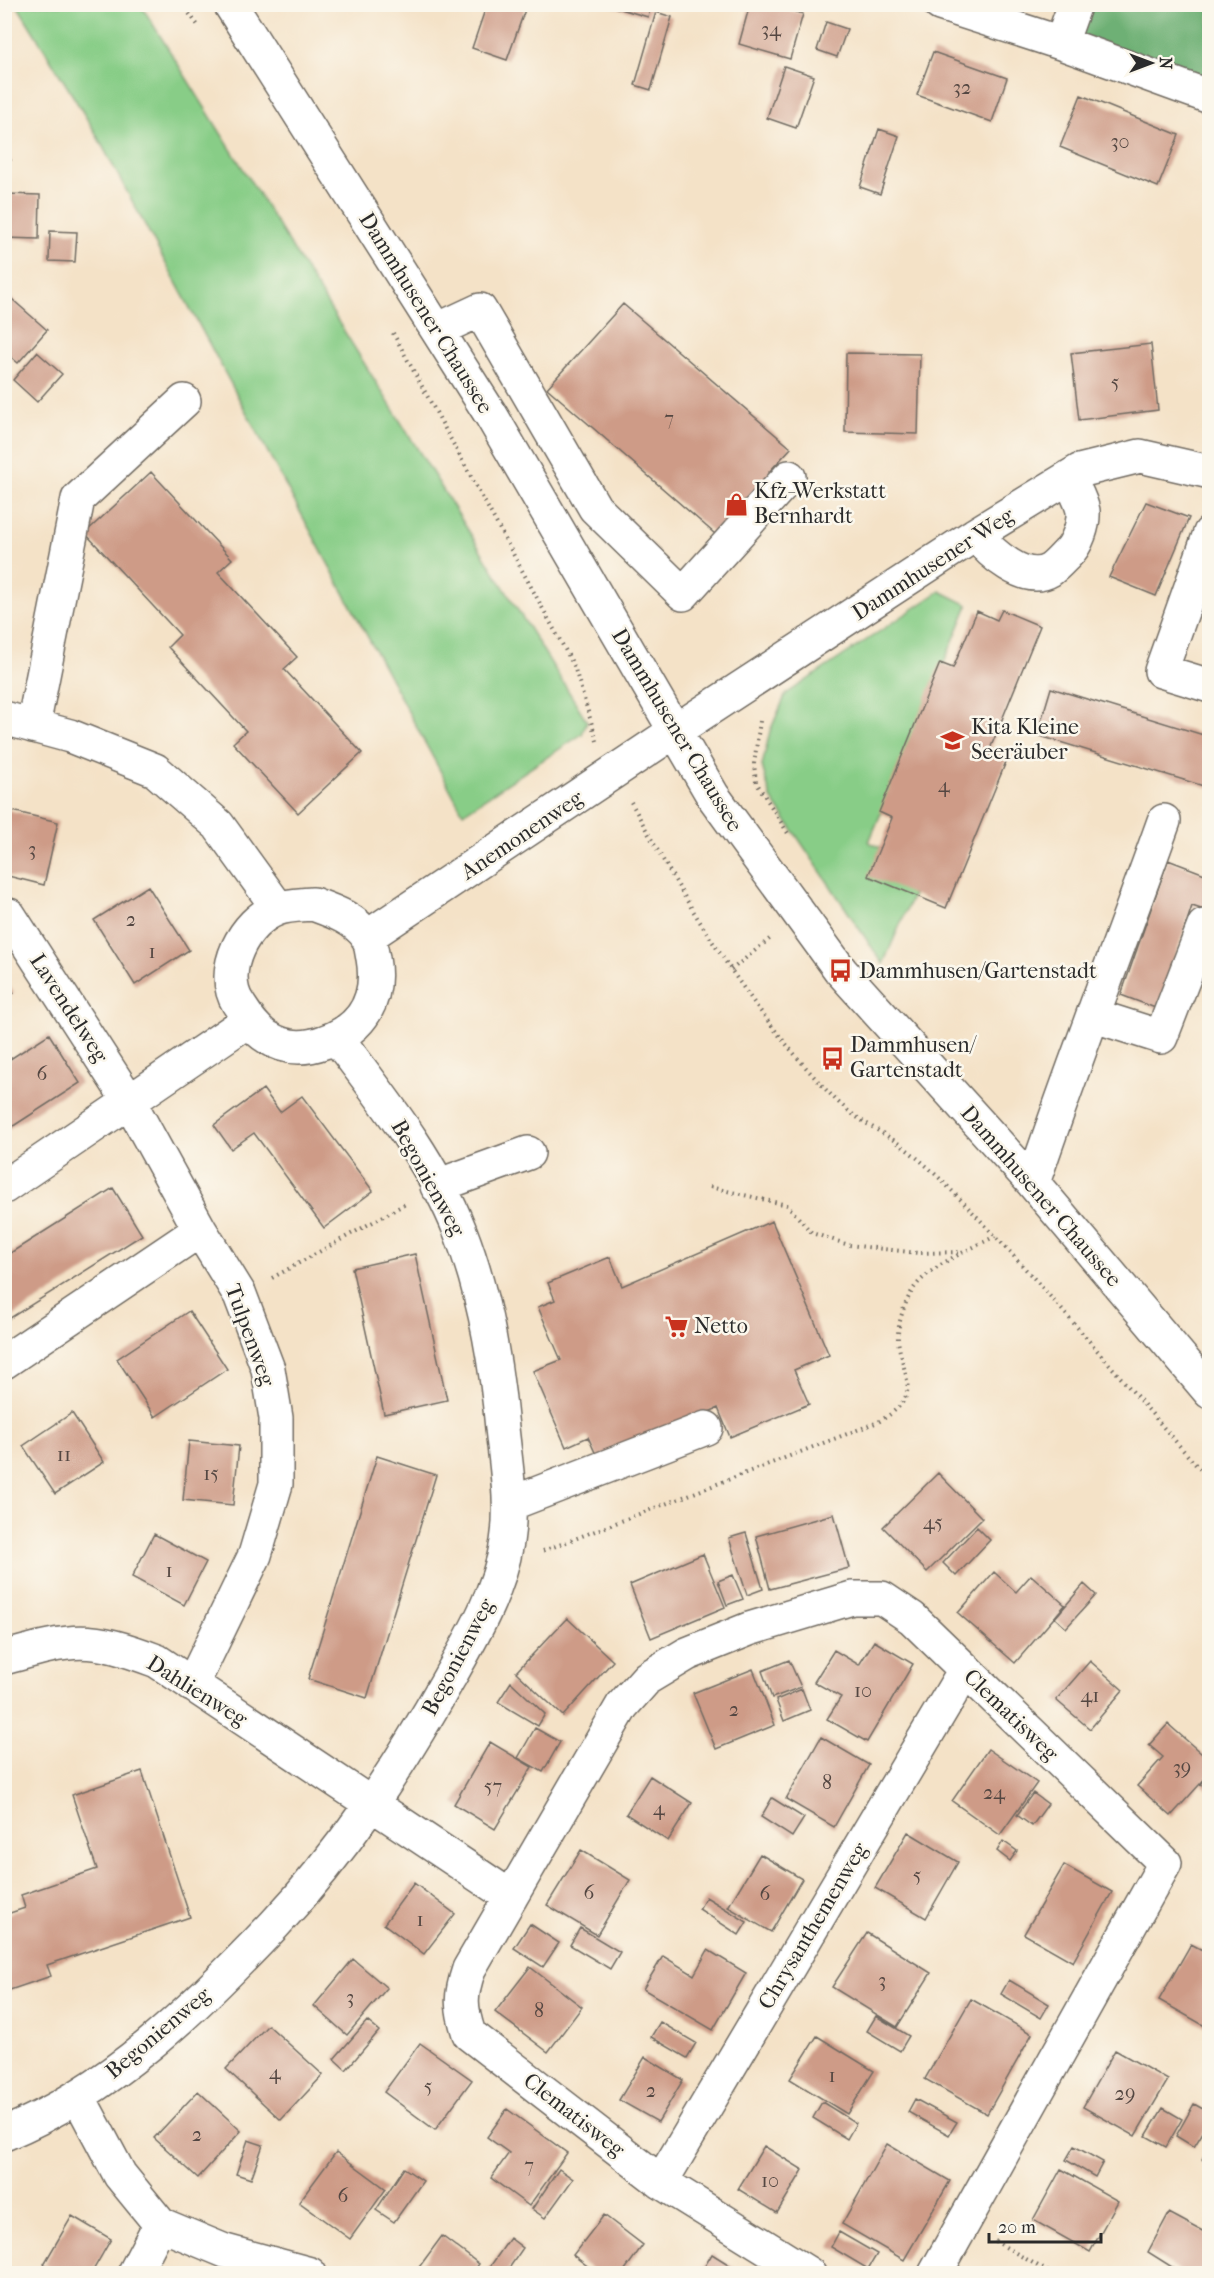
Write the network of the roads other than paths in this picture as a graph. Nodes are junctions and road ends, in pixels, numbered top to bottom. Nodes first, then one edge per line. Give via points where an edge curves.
1 (230, 4) edge
2 (940, 4) edge
3 (1075, 4) edge
4 (1061, 44) junction
5 (1209, 97) edge
6 (437, 330) junction
7 (184, 401) dead end
8 (1209, 472) edge
9 (789, 477) dead end
10 (1069, 477) junction
11 (1209, 533) edge
12 (976, 534) junction
13 (1209, 686) edge
14 (19, 722) edge
15 (675, 731) junction
16 (1164, 821) dead end
17 (278, 908) junction
18 (9, 915) dead end
19 (1209, 928) edge
20 (368, 937) junction
21 (1095, 1016) junction
22 (249, 1020) junction
23 (338, 1038) junction
24 (129, 1101) junction
25 (528, 1154) dead end
26 (1033, 1183) junction
27 (437, 1186) junction
28 (4, 1187) edge
29 (200, 1230) junction
30 (4, 1362) edge
31 (1209, 1392) edge
32 (706, 1428) dead end
33 (510, 1504) junction
34 (4, 1658) edge
35 (965, 1670) junction
36 (192, 1685) junction
37 (372, 1803) junction
38 (511, 1897) junction
39 (79, 2098) junction
40 (4, 2134) edge
41 (661, 2182) junction
42 (160, 2224) junction
43 (134, 2274) edge
44 (310, 2274) edge
45 (809, 2274) edge
46 (935, 2274) edge

1 - 6 street, Dammhusener Chaussee
2 - 4 street
3 - 4 street
4 - 5 street
6 - 9 street via 480,310 595,508 683,594
6 - 15 street, Dammhusener Chaussee via 491,415
7 - 14 street via 78,499
8 - 10 street, Dammhusener Weg via 1140,456
10 - 12 street, Dammhusener Weg
10 - 12 street via 1083,511 1082,529 1071,550 1049,571 1017,569 989,551
11 - 13 street via 1161,671
12 - 15 street, Dammhusener Weg
14 - 17 street via 70,736 155,770 218,825
15 - 20 street, Anemonenweg
15 - 26 street, Dammhusener Chaussee via 713,796 841,971
16 - 21 street
17 - 20 street via 313,904 342,914
17 - 22 street via 256,922 237,948 231,973 235,998
18 - 24 street, Lavendelweg
19 - 21 street via 1204,926 1161,1037
20 - 23 street via 376,975 369,1005 362,1017
21 - 26 street via 1075,1056
22 - 23 street via 268,1038 291,1047 308,1048
22 - 24 street
23 - 27 street, Begonienweg via 404,1129
24 - 28 street
24 - 29 street, Tulpenweg
25 - 27 street
26 - 31 street, Dammhusener Chaussee
27 - 33 street, Begonienweg via 460,1231 486,1319
29 - 30 street
29 - 36 street, Tulpenweg via 240,1296 268,1369 276,1418 276,1484 255,1556
32 - 33 street
33 - 37 street, Begonienweg via 501,1567 471,1638 404,1757
34 - 36 street, Dahlienweg via 57,1643 100,1642 157,1661
35 - 38 street, Clematisweg via 912,1618 882,1598 852,1598 749,1629 687,1654 647,1678 622,1706
35 - 41 street, Chrysanthemenweg
35 - 46 street, Clematisweg via 1165,1863
36 - 37 street, Dahlienweg
37 - 38 street
37 - 39 street, Begonienweg via 313,1884 230,1971 173,2027
38 - 41 street, Clematisweg via 469,1968 460,1994 469,2034
39 - 40 street, Begonienweg
39 - 42 street via 120,2175
41 - 45 street, Clematisweg
42 - 43 street
42 - 44 street via 225,2251

